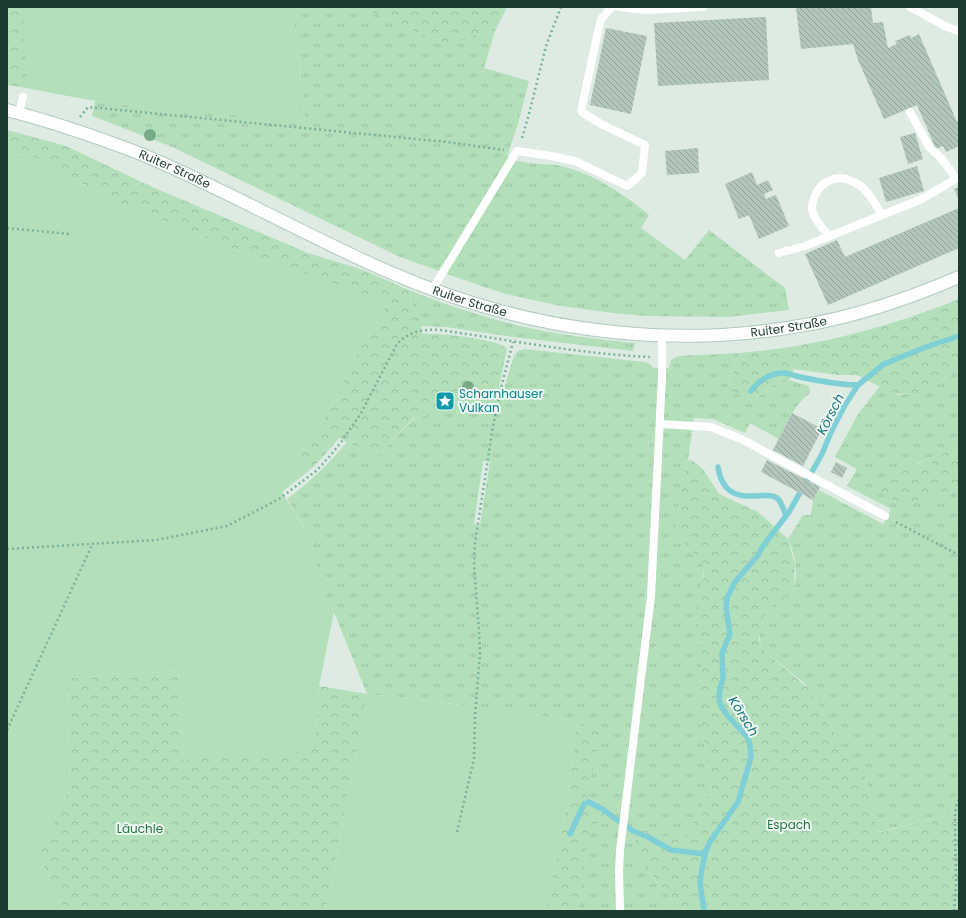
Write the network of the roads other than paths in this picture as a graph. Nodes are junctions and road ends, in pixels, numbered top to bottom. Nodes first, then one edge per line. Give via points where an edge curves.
1 (612, 7) edge
2 (619, 7) edge
3 (703, 7) edge
4 (910, 7) edge
5 (959, 31) edge
6 (23, 97) dead end
7 (13, 111) edge
8 (910, 112) dead end
9 (958, 177) edge
10 (881, 214) junction
11 (829, 236) junction
12 (779, 253) dead end
13 (959, 277) edge
14 (432, 290) junction
15 (662, 335) junction
16 (660, 424) junction
17 (885, 516) road end
18 (620, 911) edge

1 - 14 lane via 600,22 581,111 601,124 645,145 642,174 625,185 575,161 516,151
2 - 3 lane via 650,10
4 - 5 lane
6 - 7 lane
7 - 14 main road, Ruiter Straße via 71,128 143,155 372,265
8 - 9 lane via 929,147
9 - 10 lane via 922,199
10 - 11 lane
10 - 11 lane via 866,191 856,183 843,178 828,180 818,188 812,207 816,220
11 - 12 lane
13 - 15 main road, Ruiter Straße via 881,306 806,325 735,334
14 - 15 main road, Ruiter Straße via 532,319 604,331
15 - 16 lane
16 - 17 lane via 715,428 741,439
16 - 18 lane via 651,596 621,842

